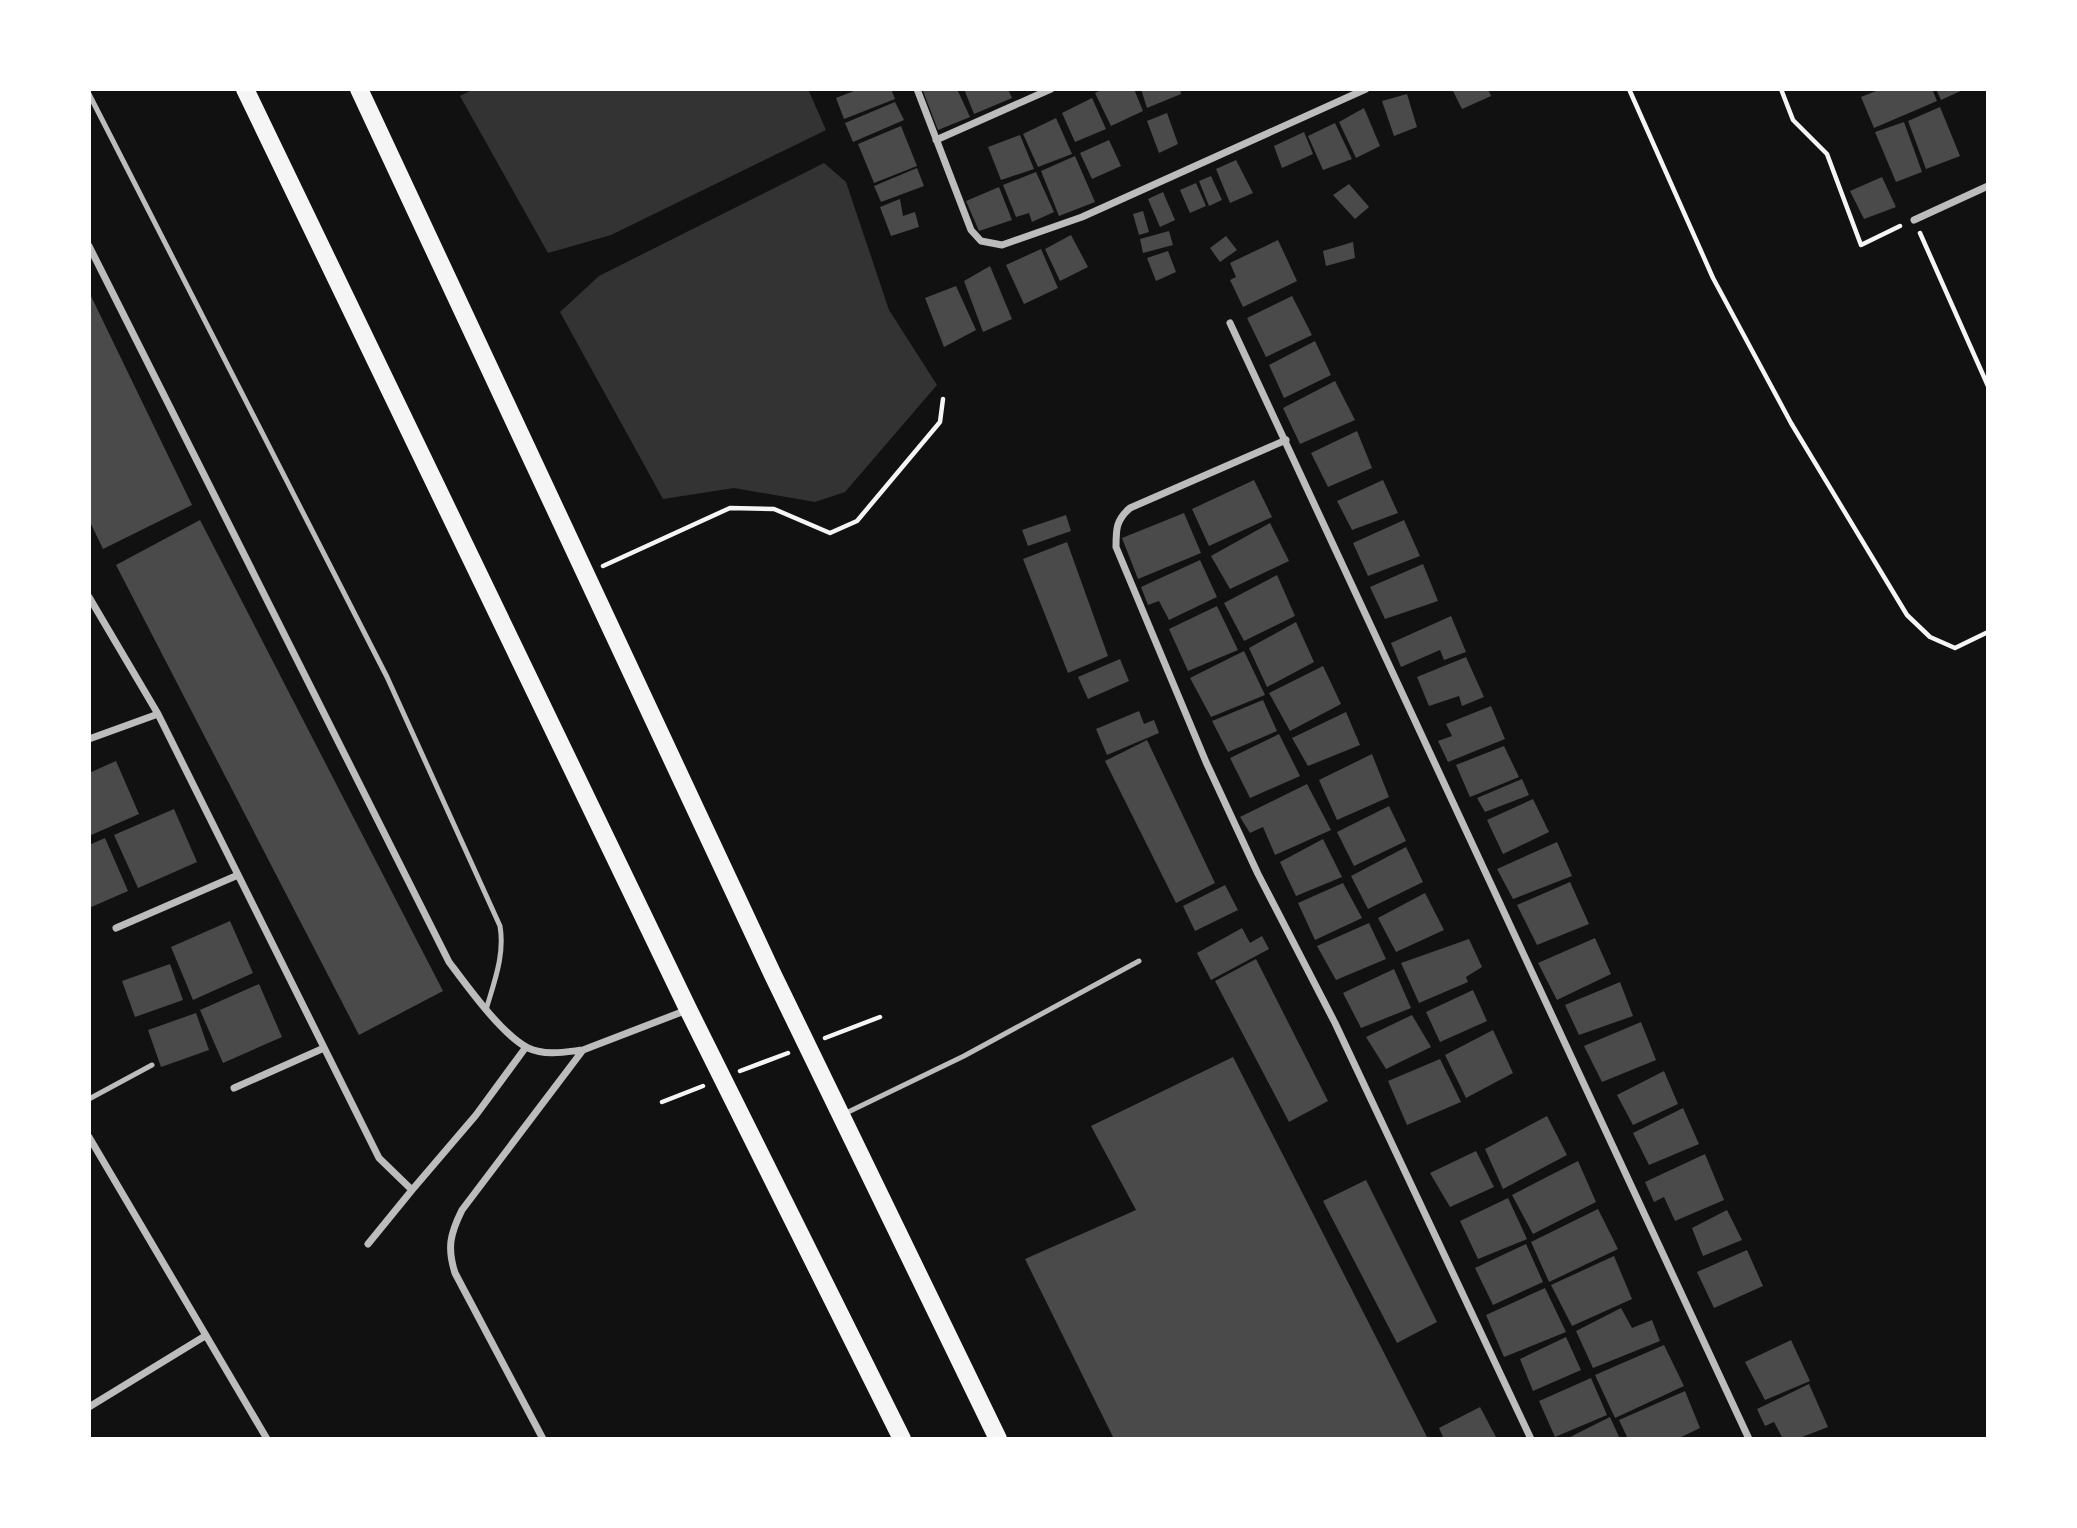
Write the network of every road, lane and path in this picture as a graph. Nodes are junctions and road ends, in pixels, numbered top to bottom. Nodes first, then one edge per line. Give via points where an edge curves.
1 (244, 89) edge
2 (359, 89) edge
3 (917, 89) edge
4 (1051, 89) edge
5 (1366, 89) edge
6 (1629, 89) edge
7 (1781, 89) edge
8 (89, 94) edge
9 (936, 140) junction
10 (1988, 186) edge
11 (1914, 220) junction
12 (89, 246) edge
13 (1230, 323) dead end
14 (1988, 386) edge
15 (943, 399) dead end
16 (1286, 440) junction
17 (586, 574) junction
18 (89, 597) edge
19 (1988, 632) edge
20 (158, 714) junction
21 (89, 739) edge
22 (239, 874) junction
23 (116, 928) dead end
24 (1139, 961) dead end
25 (688, 1009) junction
26 (486, 1010) junction
27 (880, 1017) dead end
28 (816, 1042) dead end
29 (526, 1047) junction
30 (324, 1048) junction
31 (583, 1050) junction
32 (790, 1052) dead end
33 (152, 1065) dead end
34 (739, 1072) dead end
35 (713, 1082) dead end
36 (234, 1087) dead end
37 (89, 1099) edge
38 (662, 1102) dead end
39 (842, 1116) junction
40 (89, 1137) edge
41 (412, 1189) junction
42 (368, 1244) dead end
43 (205, 1336) junction
44 (89, 1407) edge
45 (267, 1439) edge
46 (543, 1439) edge
47 (902, 1439) edge
48 (998, 1439) edge
49 (1531, 1439) edge
50 (1749, 1439) edge

1 - 25 main road
2 - 17 main road
3 - 9 street
4 - 9 street
5 - 9 street via 1082,218 1002,245 981,241 971,230
6 - 19 path via 1713,278 1791,423 1907,615 1930,636 1955,648
7 - 11 path via 1793,120 1826,154 1861,245
8 - 26 lane via 387,677 500,926 503,944
10 - 11 street
11 - 14 path
12 - 26 street via 449,962
13 - 16 street
15 - 17 path via 940,422 857,521 830,533 774,509 730,508
16 - 49 street via 1130,508 1115,528 1116,547 1258,874 1335,1023
16 - 50 street
17 - 39 main road
18 - 20 street
20 - 21 street
20 - 22 street
22 - 23 street
22 - 30 street
24 - 39 lane
25 - 31 street
25 - 47 main road
26 - 29 street
27 - 28 path
29 - 31 street via 556,1054
29 - 41 street
30 - 36 street
30 - 41 street via 379,1158
31 - 46 street via 461,1210 449,1247 455,1273
32 - 34 path
33 - 37 lane
35 - 38 path
39 - 48 main road
40 - 43 street
41 - 42 street
43 - 44 street
43 - 45 street

